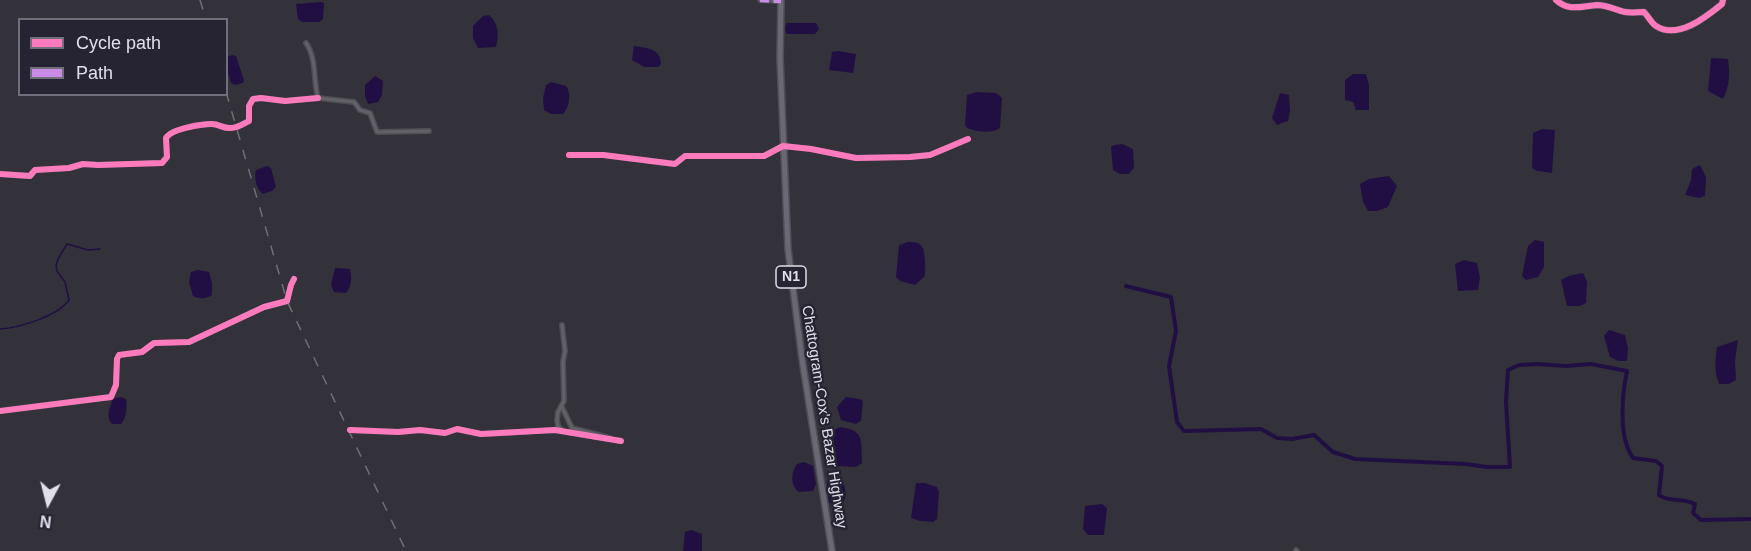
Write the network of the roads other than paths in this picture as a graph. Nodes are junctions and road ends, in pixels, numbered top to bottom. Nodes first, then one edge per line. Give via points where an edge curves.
1 (760, 0) edge
2 (781, 0) edge
3 (1556, 0) edge
4 (1723, 0) edge
5 (306, 43) dead end
6 (318, 98) junction
7 (429, 131) dead end
8 (968, 139) dead end
9 (783, 146) junction
10 (569, 155) dead end
11 (0, 174) edge
12 (294, 279) dead end
13 (562, 325) dead end
14 (562, 407) junction
15 (0, 411) edge
16 (350, 430) dead end
17 (564, 431) junction
18 (616, 440) junction
19 (621, 441) dead end
20 (832, 551) edge

1 - 2 street
2 - 9 highway, Chattogram-Cox's Bazar Highway / N1
3 - 4 street via 1568,7 1597,5 1644,12 1656,26 1674,29 1699,22
5 - 6 street via 313,59
6 - 7 street via 351,100 360,110 370,113 377,132
6 - 11 street via 253,99 249,121 237,127 225,129 205,124 170,132 166,138 167,157 162,163 83,164 35,170 24,177
8 - 9 street via 930,155 876,158
9 - 10 street via 764,156 685,156 675,164
9 - 20 highway, Chattogram-Cox's Bazar Highway / N1 via 788,249
12 - 15 street via 287,301 264,307 189,342 154,343 142,352 119,355 111,397
13 - 14 street
14 - 17 street via 557,420
14 - 18 street via 572,428
16 - 17 street via 445,433 457,429 481,434
17 - 18 street
18 - 19 street

